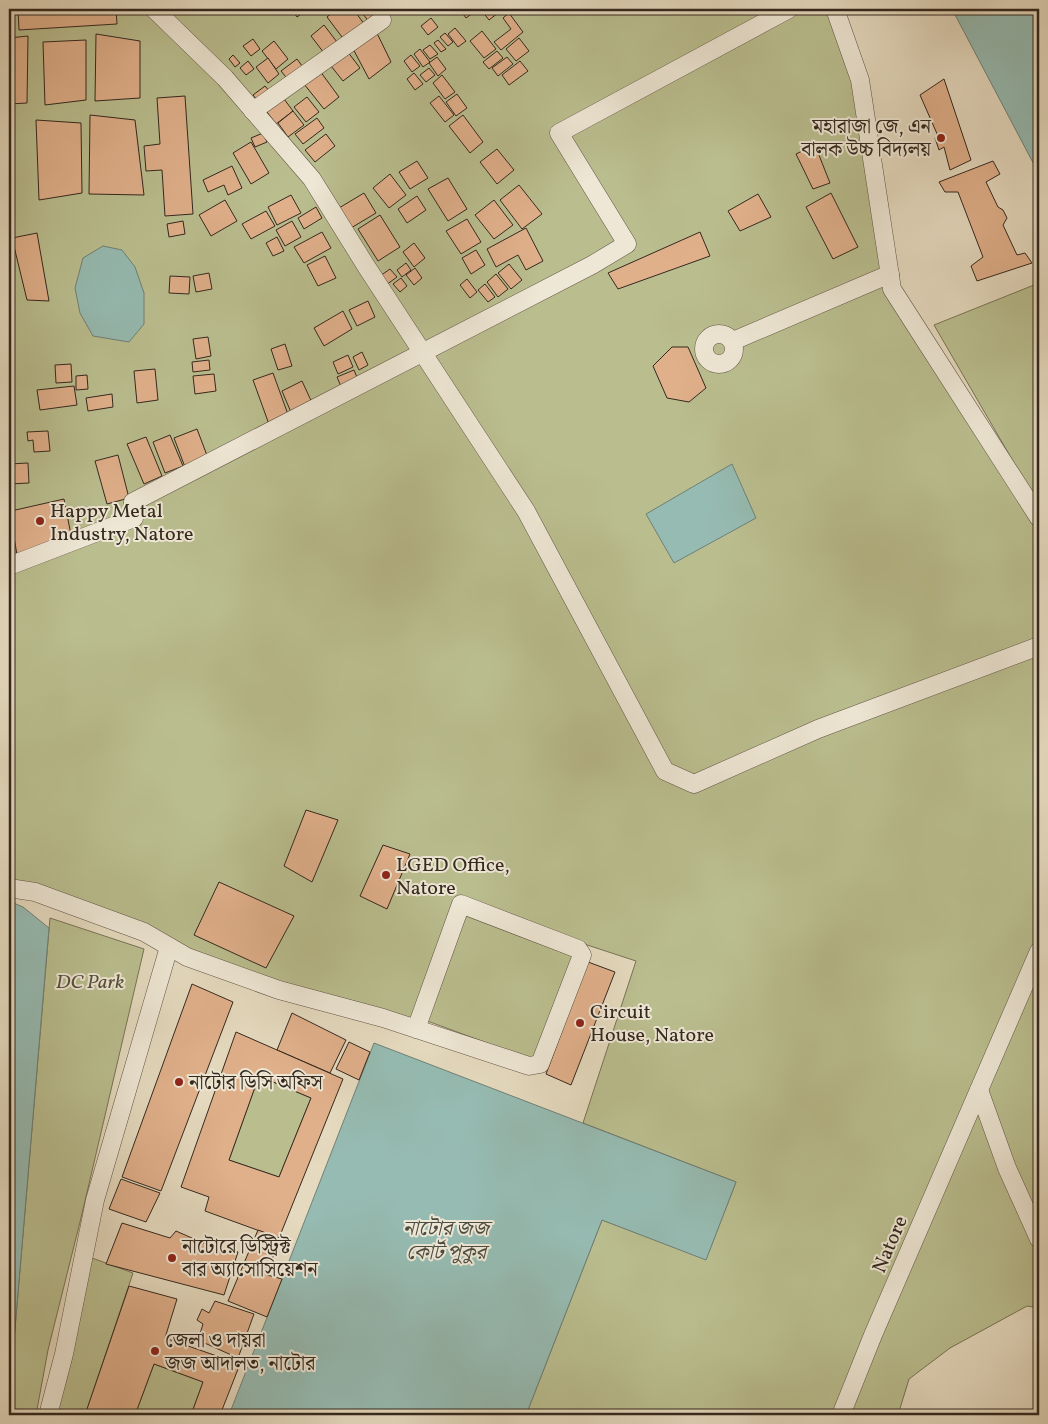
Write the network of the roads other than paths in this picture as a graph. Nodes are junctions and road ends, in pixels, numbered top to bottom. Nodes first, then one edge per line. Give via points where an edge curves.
1 (154, 9) edge
2 (789, 9) edge
3 (835, 9) edge
4 (382, 20) dead end
5 (253, 111) junction
6 (890, 274) junction
7 (733, 341) dead end
8 (422, 352) junction
9 (1039, 518) edge
10 (9, 566) edge
11 (1039, 646) edge
12 (9, 888) edge
13 (169, 947) junction
14 (1039, 951) edge
15 (416, 1029) junction
16 (979, 1090) junction
17 (1039, 1239) edge
18 (48, 1415) edge
19 (841, 1415) edge

1 - 5 street via 225,78
2 - 8 street via 559,134 627,244
3 - 6 street via 860,80
4 - 5 street
5 - 8 street via 312,179
6 - 7 street
6 - 9 street via 892,289
8 - 10 street via 133,502 134,518
8 - 11 street via 526,511 665,771 694,784 818,730
12 - 13 street via 35,892 144,932
13 - 15 street via 187,957 279,990
13 - 18 street via 95,1200 64,1354
14 - 16 street, Natore
15 - 15 street via 529,1066 540,1064 582,956 578,949 462,904
16 - 17 street via 1007,1168
16 - 19 street, Natore

